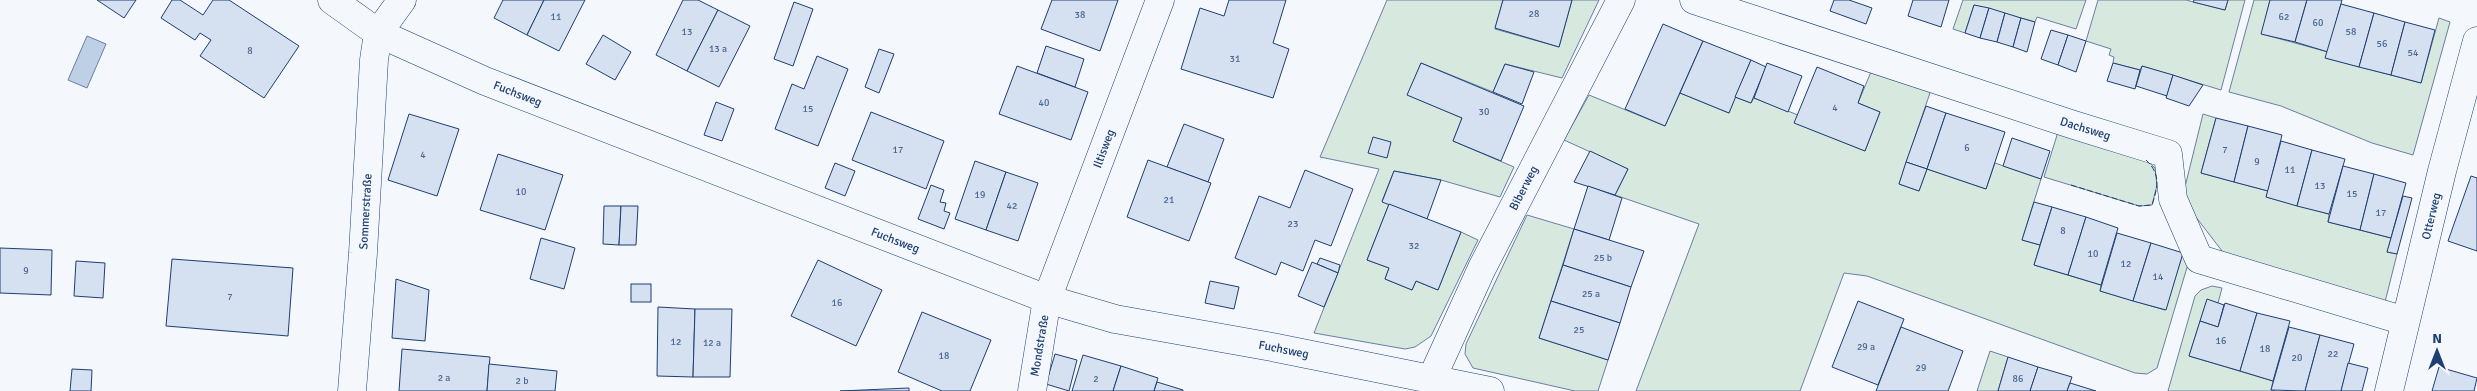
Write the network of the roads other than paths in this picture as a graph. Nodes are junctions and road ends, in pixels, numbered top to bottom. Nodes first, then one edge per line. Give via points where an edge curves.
1 (332, 0) edge
2 (402, 0) edge
3 (1160, 0) edge
4 (1621, 0) edge
5 (1694, 0) edge
6 (378, 33) junction
7 (2477, 41) edge
8 (1047, 299) junction
9 (2405, 321) junction
10 (1432, 378) junction
11 (352, 391) edge
12 (1032, 391) edge
13 (1490, 391) edge
14 (2389, 391) edge

1 - 6 street, Fuchsweg
2 - 6 street
3 - 8 street, Iltisweg
4 - 10 street, Biberweg via 1500,233
5 - 9 street, Dachsweg via 2168,154 2173,199 2198,259
6 - 8 street, Fuchsweg via 485,81
6 - 11 street, Sommerstraße
7 - 9 street, Otterweg
8 - 10 street, Fuchsweg via 1115,320
8 - 12 street, Mondstraße
9 - 14 street, Otterweg
10 - 13 street, Fuchsweg

